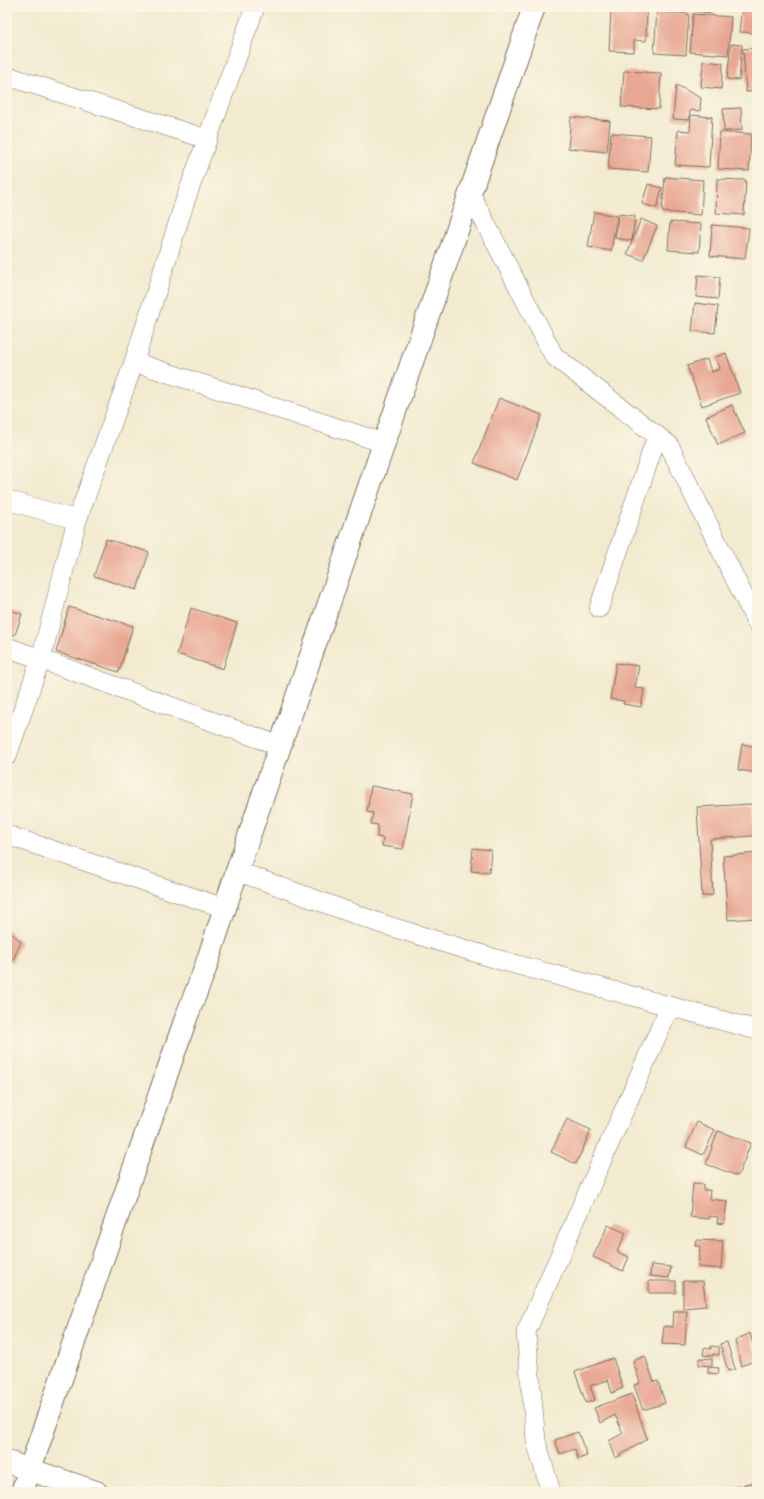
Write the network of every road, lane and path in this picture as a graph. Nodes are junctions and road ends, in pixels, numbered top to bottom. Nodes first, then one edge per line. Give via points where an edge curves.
1 (255, 7) edge
2 (534, 7) edge
3 (7, 76) edge
4 (207, 139) junction
5 (470, 193) junction
6 (134, 362) junction
7 (657, 436) junction
8 (384, 443) junction
9 (7, 500) edge
10 (77, 520) junction
11 (599, 608) dead end
12 (757, 623) edge
13 (7, 647) edge
14 (41, 658) junction
15 (280, 746) junction
16 (7, 756) edge
17 (7, 835) edge
18 (237, 870) junction
19 (224, 908) junction
20 (670, 1006) junction
21 (757, 1030) edge
22 (7, 1462) edge
23 (30, 1469) junction
24 (86, 1490) edge
25 (22, 1492) edge
26 (551, 1492) edge

1 - 4 street
2 - 5 main road
3 - 4 street
4 - 6 street
5 - 7 street via 554,356
5 - 8 main road
6 - 8 street
6 - 10 street
7 - 11 street
7 - 12 street via 668,446
8 - 15 main road
9 - 10 street
10 - 14 street
13 - 14 street
14 - 15 street
14 - 16 street
15 - 18 main road
17 - 19 street
18 - 19 main road
18 - 20 street via 382,924 500,960
19 - 23 main road
20 - 21 street
20 - 26 street via 526,1332 536,1440
22 - 23 main road
23 - 24 main road
23 - 25 main road

